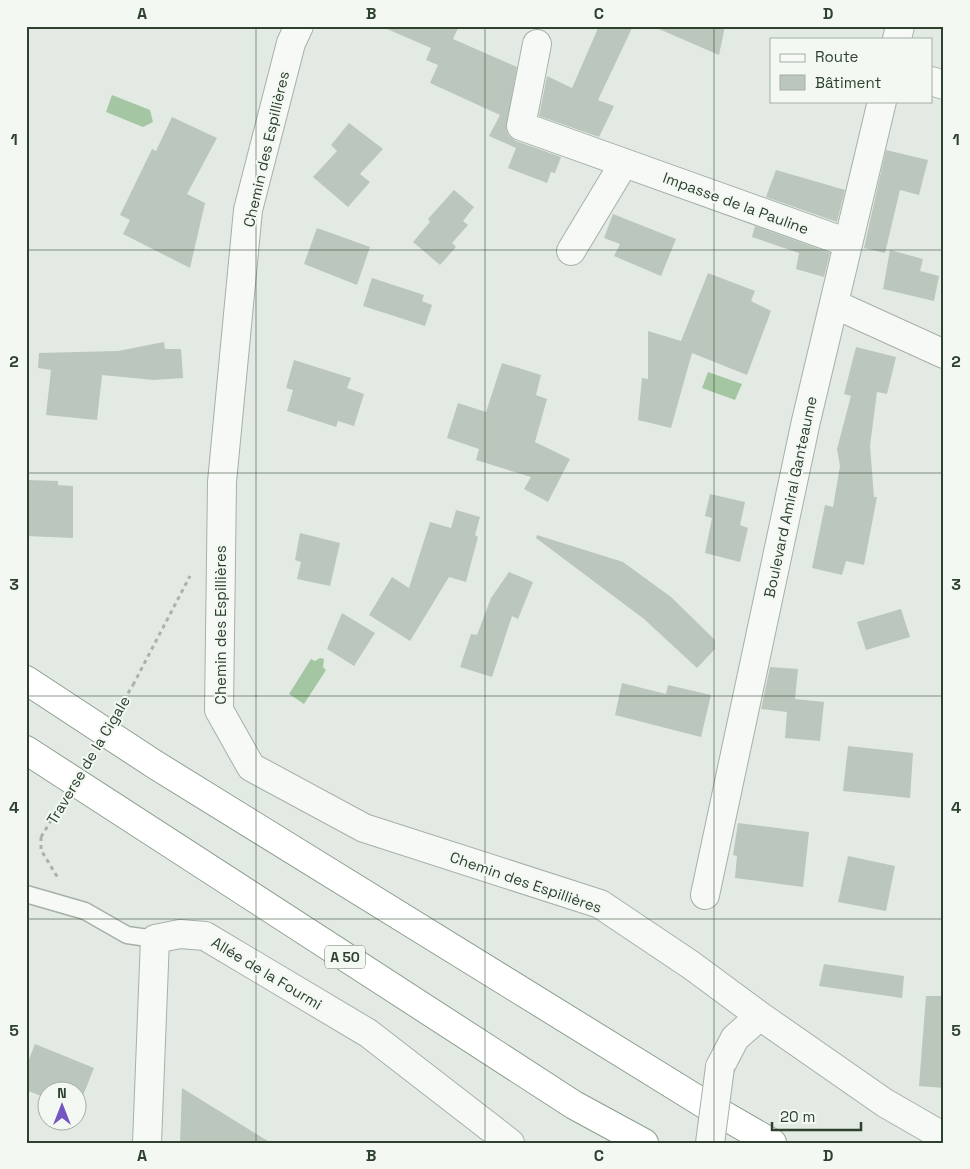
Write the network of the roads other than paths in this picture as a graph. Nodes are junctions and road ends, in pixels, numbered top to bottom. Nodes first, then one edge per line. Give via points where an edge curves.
1 (299, 26) edge
2 (537, 44) dead end
3 (932, 81) edge
4 (944, 85) edge
5 (882, 102) edge
6 (624, 163) junction
7 (848, 243) junction
8 (572, 251) dead end
9 (834, 304) junction
10 (944, 354) edge
11 (26, 680) edge
12 (26, 750) edge
13 (26, 894) edge
14 (705, 895) dead end
15 (155, 939) junction
16 (760, 1016) junction
17 (944, 1137) edge
18 (147, 1143) edge
19 (510, 1143) edge
20 (644, 1143) edge
21 (710, 1143) edge
22 (772, 1143) edge

1 - 16 street, Chemin des Espillières via 291,44 248,210 222,482 219,710 251,767 364,828 600,904
2 - 6 street, Impasse de la Pauline via 521,126
3 - 4 street
5 - 7 street, Boulevard Amiral Ganteaume
6 - 7 street, Impasse de la Pauline
6 - 8 street
7 - 9 street, Boulevard Amiral Ganteaume
9 - 10 street
9 - 14 street, Boulevard Amiral Ganteaume
11 - 22 highway via 162,769
12 - 20 highway, A 50 via 574,1105
13 - 15 lane via 85,911 127,935
15 - 18 street
15 - 19 street, Allée de la Fourmi via 180,934 205,936 368,1033
16 - 17 street, Chemin des Espillières via 885,1103
16 - 21 street, bridge via 736,1038 720,1067

